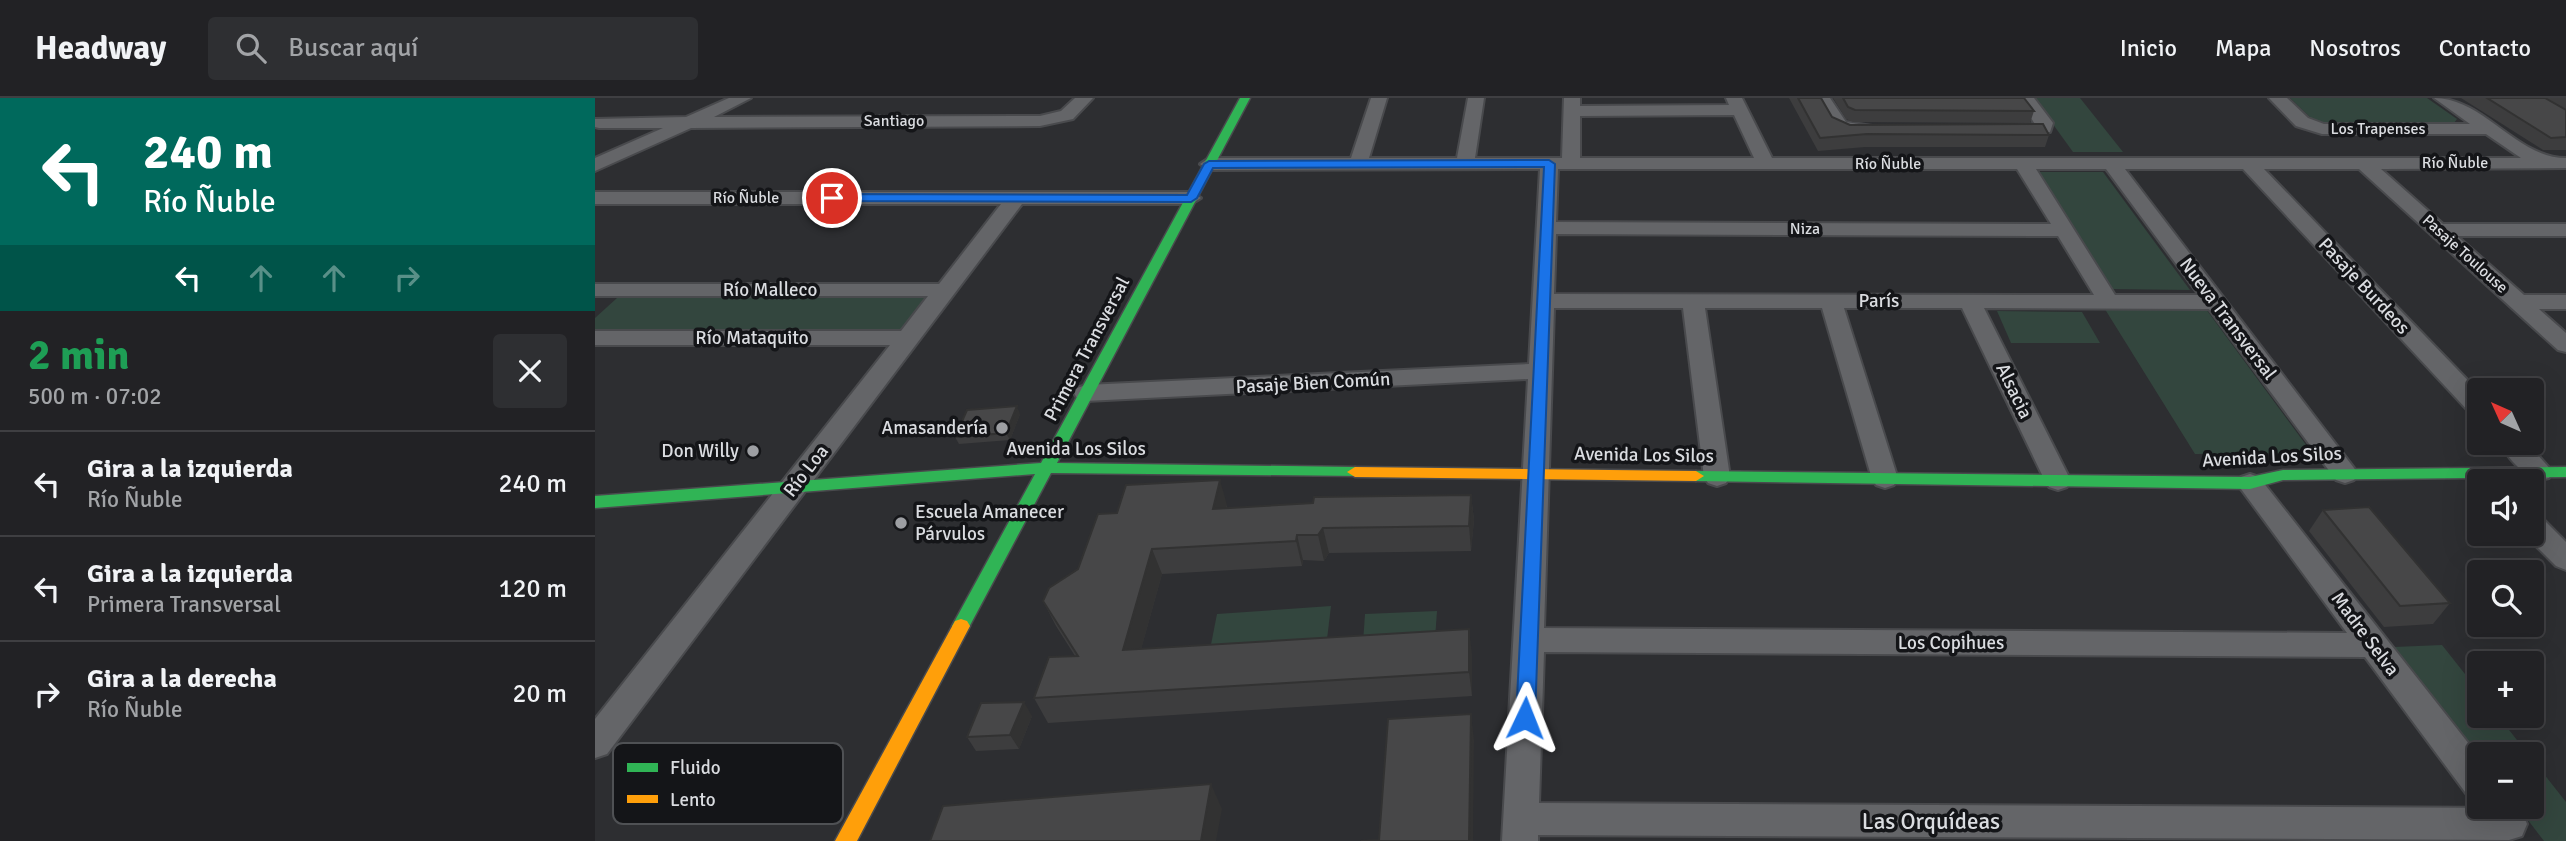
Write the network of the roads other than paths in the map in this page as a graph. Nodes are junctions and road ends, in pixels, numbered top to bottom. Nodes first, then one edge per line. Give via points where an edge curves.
1 (743, 98) edge
2 (1085, 98) edge
3 (1245, 98) edge
4 (1379, 98) edge
5 (1476, 98) edge
6 (1822, 98) edge
7 (2025, 98) edge
8 (2277, 98) edge
9 (2442, 98) edge
10 (1572, 104) edge
11 (1736, 104) edge
12 (696, 121) junction
13 (599, 123) dead end
14 (2489, 129) junction
15 (1883, 130) edge
16 (1993, 131) edge
17 (2022, 163) junction
18 (2111, 163) junction
19 (2248, 163) junction
20 (2364, 163) junction
21 (2542, 163) junction
22 (2566, 163) edge
23 (1209, 164) junction
24 (1358, 164) junction
25 (1465, 164) junction
26 (1560, 164) junction
27 (1766, 164) junction
28 (595, 165) edge
29 (595, 198) edge
30 (1016, 198) junction
31 (1191, 198) junction
32 (1546, 228) junction
33 (2064, 230) junction
34 (2439, 230) junction
35 (2566, 230) edge
36 (595, 290) edge
37 (621, 290) junction
38 (945, 290) junction
39 (1543, 301) junction
40 (1693, 301) junction
41 (1831, 301) junction
42 (1969, 301) junction
43 (2108, 301) junction
44 (2215, 302) junction
45 (2518, 302) junction
46 (2566, 302) edge
47 (595, 313) edge
48 (595, 338) edge
49 (908, 338) junction
50 (2566, 345) edge
51 (1540, 371) junction
52 (1086, 393) junction
53 (2467, 394) edge
54 (2529, 455) edge
55 (1046, 468) junction
56 (2553, 472) edge
57 (2345, 474) junction
58 (1536, 475) junction
59 (1717, 477) junction
60 (2467, 477) edge
61 (1885, 479) junction
62 (2058, 481) junction
63 (2250, 483) junction
64 (794, 486) junction
65 (595, 502) edge
66 (2544, 537) edge
67 (2566, 559) edge
68 (1529, 640) junction
69 (2373, 645) junction
70 (607, 714) edge
71 (595, 744) edge
72 (2467, 768) edge
73 (2510, 824) edge
74 (1521, 830) edge
75 (846, 841) edge

1 - 12 street
2 - 12 street, Santiago via 1072,112 1047,121
3 - 23 main road, Primera Transversal
4 - 24 street
5 - 25 street
6 - 15 street via 1840,126
7 - 16 street via 2044,128
8 - 14 street, Los Trapenses via 2305,124 2322,129
9 - 14 street
10 - 11 street
10 - 26 street
11 - 27 street
12 - 13 street, Santiago
12 - 28 street
14 - 21 street
17 - 18 street, Río Ñuble
17 - 27 street, Río Ñuble
17 - 33 street
18 - 19 street, Río Ñuble
18 - 44 street, Nueva Transversal
19 - 20 street, Río Ñuble
19 - 53 street, Pasaje Burdeos
20 - 21 street, Río Ñuble
20 - 34 street, Pasaje Toulouse
21 - 22 street, Río Ñuble
23 - 24 street, Río Ñuble
23 - 31 main road, Primera Transversal
24 - 25 street, Río Ñuble
25 - 26 street, Río Ñuble
26 - 27 street, Río Ñuble
26 - 32 street
29 - 30 street, Río Ñuble
30 - 31 street, Río Ñuble
30 - 38 street, Río Loa
31 - 52 main road, Primera Transversal
32 - 33 street, Niza
32 - 39 street
33 - 43 street
34 - 35 street
34 - 45 street, Pasaje Toulouse
36 - 37 street, Río Malleco
37 - 38 street, Río Malleco
37 - 47 street
38 - 49 street, Río Loa
39 - 40 street, París
39 - 51 street
40 - 41 street, París
40 - 59 street
41 - 42 street, París
41 - 61 street
42 - 43 street, París
42 - 62 street, Alsacia
43 - 44 street, París
44 - 57 street, Nueva Transversal
45 - 46 street
45 - 50 street, Pasaje Toulouse
48 - 49 street, Río Mataquito
49 - 64 street, Río Loa
51 - 52 street, Pasaje Bien Común
51 - 58 street
52 - 55 main road, Primera Transversal
54 - 56 street
55 - 58 main road, Avenida Los Silos
55 - 64 main road, Avenida Los Silos
55 - 75 main road, Primera Transversal
57 - 60 main road, Avenida Los Silos
57 - 63 main road, Avenida Los Silos via 2283,475
58 - 59 main road, Avenida Los Silos
58 - 68 street
59 - 61 main road, Avenida Los Silos
61 - 62 main road, Avenida Los Silos
62 - 63 main road, Avenida Los Silos
63 - 69 street, Madre Selva
64 - 65 main road, Avenida Los Silos
64 - 70 street, Río Loa
66 - 67 street
68 - 69 street, Los Copihues
68 - 74 street
69 - 72 street, Madre Selva
70 - 71 street, Río Loa
73 - 74 street, Las Orquídeas

